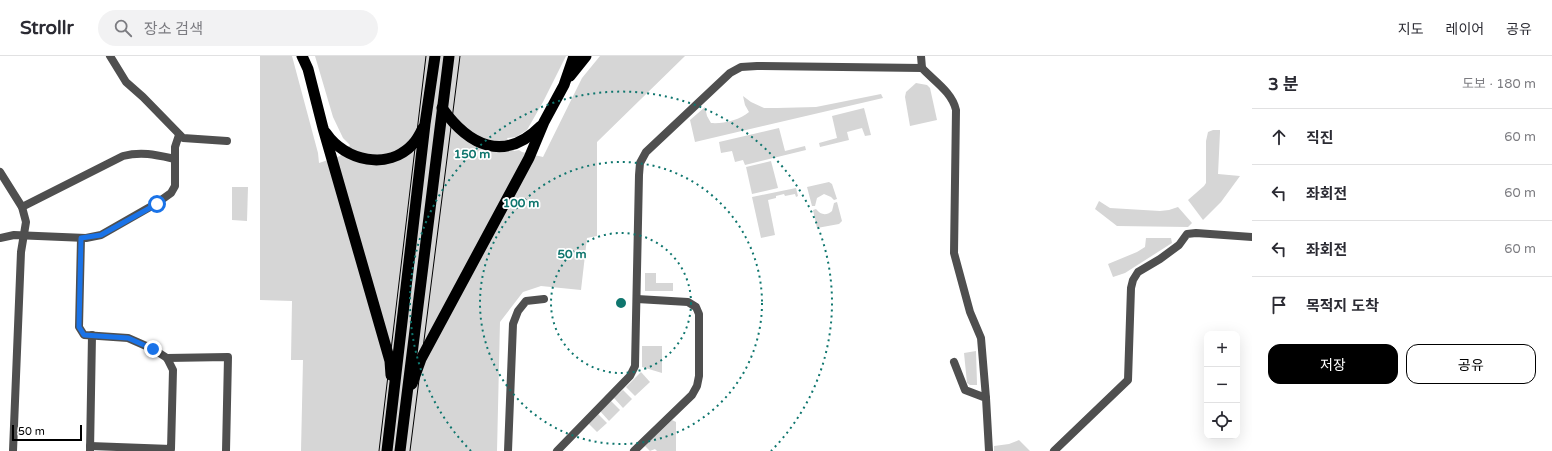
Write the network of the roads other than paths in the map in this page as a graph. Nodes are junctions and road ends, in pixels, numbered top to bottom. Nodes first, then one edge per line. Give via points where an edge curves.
1 (110, 56) edge
2 (302, 56) edge
3 (307, 56) edge
4 (435, 56) edge
5 (449, 56) edge
6 (574, 56) edge
7 (586, 56) edge
8 (921, 56) edge
9 (922, 68) junction
10 (308, 69) junction
11 (564, 85) junction
12 (442, 108) junction
13 (544, 122) junction
14 (425, 124) junction
15 (323, 128) junction
16 (179, 135) junction
17 (227, 141) dead end
18 (175, 160) junction
19 (0, 172) edge
20 (22, 207) junction
21 (24, 235) junction
22 (1252, 237) edge
23 (0, 238) edge
24 (81, 238) junction
25 (544, 298) dead end
26 (637, 300) junction
27 (92, 335) junction
28 (167, 358) junction
29 (954, 362) dead end
30 (986, 398) junction
31 (392, 407) junction
32 (405, 407) junction
33 (90, 448) edge
34 (13, 451) edge
35 (226, 451) edge
36 (387, 451) edge
37 (400, 451) edge
38 (508, 451) edge
39 (557, 451) edge
40 (634, 451) edge
41 (989, 451) edge
42 (1054, 451) edge

1 - 16 street via 126,82
2 - 10 highway
3 - 10 highway
4 - 14 highway
5 - 12 highway
6 - 11 highway
7 - 11 highway
8 - 9 street
9 - 26 street via 757,66 741,67 730,74 646,152 640,163
9 - 30 street via 949,95 956,110 954,253 970,312 982,338
10 - 15 highway
11 - 13 highway
12 - 13 highway via 457,127 481,144 510,145 527,137
12 - 32 highway
13 - 32 highway via 529,158 421,359
14 - 15 highway via 413,144 405,151 385,160 353,156 337,146
14 - 31 highway
15 - 31 highway via 390,361
16 - 17 street via 183,138
16 - 18 street via 175,147
18 - 20 street via 148,153 123,156
18 - 24 street via 175,186 171,193 157,204 101,235
19 - 20 street
20 - 21 street via 26,222
21 - 23 street
21 - 24 street
21 - 34 street via 21,252
22 - 42 street via 1196,232 1186,234 1179,245 1138,272 1131,288 1128,380
24 - 27 street via 79,327 84,335
25 - 38 street via 526,301 518,311 513,324
26 - 39 street via 636,366 633,372
26 - 40 street via 688,302 696,307 700,314 699,376 692,394
27 - 28 street via 128,338
27 - 33 street
28 - 33 street via 173,370 171,450
28 - 35 street via 228,357
29 - 30 street via 965,390
30 - 41 street
31 - 36 highway
32 - 37 highway

